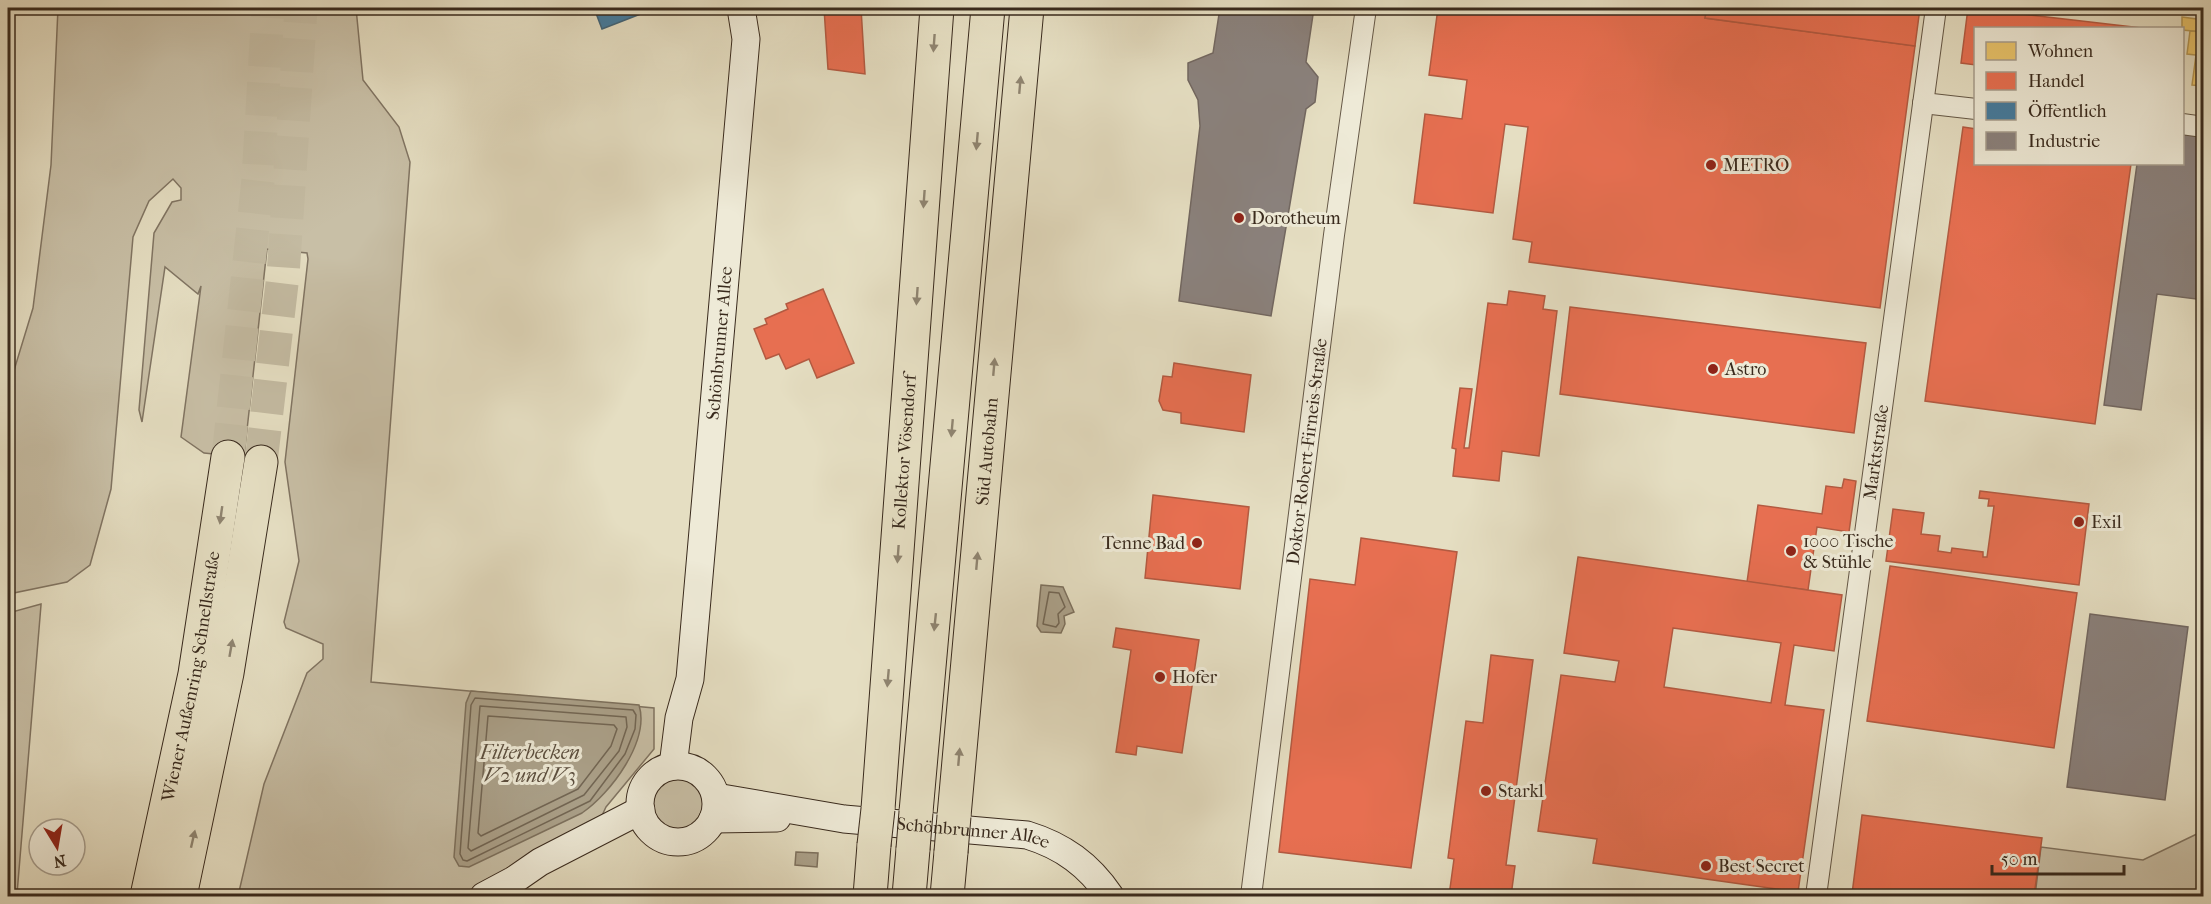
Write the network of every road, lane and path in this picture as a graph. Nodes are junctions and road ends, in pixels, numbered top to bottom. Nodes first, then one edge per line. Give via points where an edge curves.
1 (741, 8) edge
2 (937, 8) edge
3 (988, 8) edge
4 (1027, 8) edge
5 (1366, 8) edge
6 (1936, 8) edge
7 (1923, 103) junction
8 (1974, 109) edge
9 (2184, 124) edge
10 (2204, 127) edge
11 (228, 457) tunnel mouth
12 (261, 462) tunnel mouth
13 (683, 767) junction
14 (715, 808) junction
15 (645, 819) junction
16 (147, 897) edge
17 (180, 897) edge
18 (484, 897) edge
19 (870, 897) edge
20 (909, 897) edge
21 (947, 897) edge
22 (1110, 897) edge
23 (1251, 897) edge
24 (1816, 897) edge

1 - 13 main road, Schönbrunner Allee via 746,39 690,679 679,718
2 -> 19 highway, Kollektor Vösendorf, bridge
3 -> 20 highway, Süd Autobahn, bridge
21 -> 4 highway, Süd Autobahn, bridge
5 - 23 street, Doktor-Robert-Firneis-Straße
6 - 7 street, Marktstraße
7 - 8 street
7 - 24 street, Marktstraße
9 - 10 street
11 -> 16 highway, Wiener Außenring Schnellstraße via 195,674
17 -> 12 highway, Wiener Außenring Schnellstraße via 227,673
13 - 14 main road via 709,782
13 - 15 main road via 656,772 646,784 640,801
14 - 15 main road via 703,833 682,841 659,837
14 - 22 main road, Schönbrunner Allee via 1028,835 1051,842 1074,856 1098,878
15 - 18 main road

